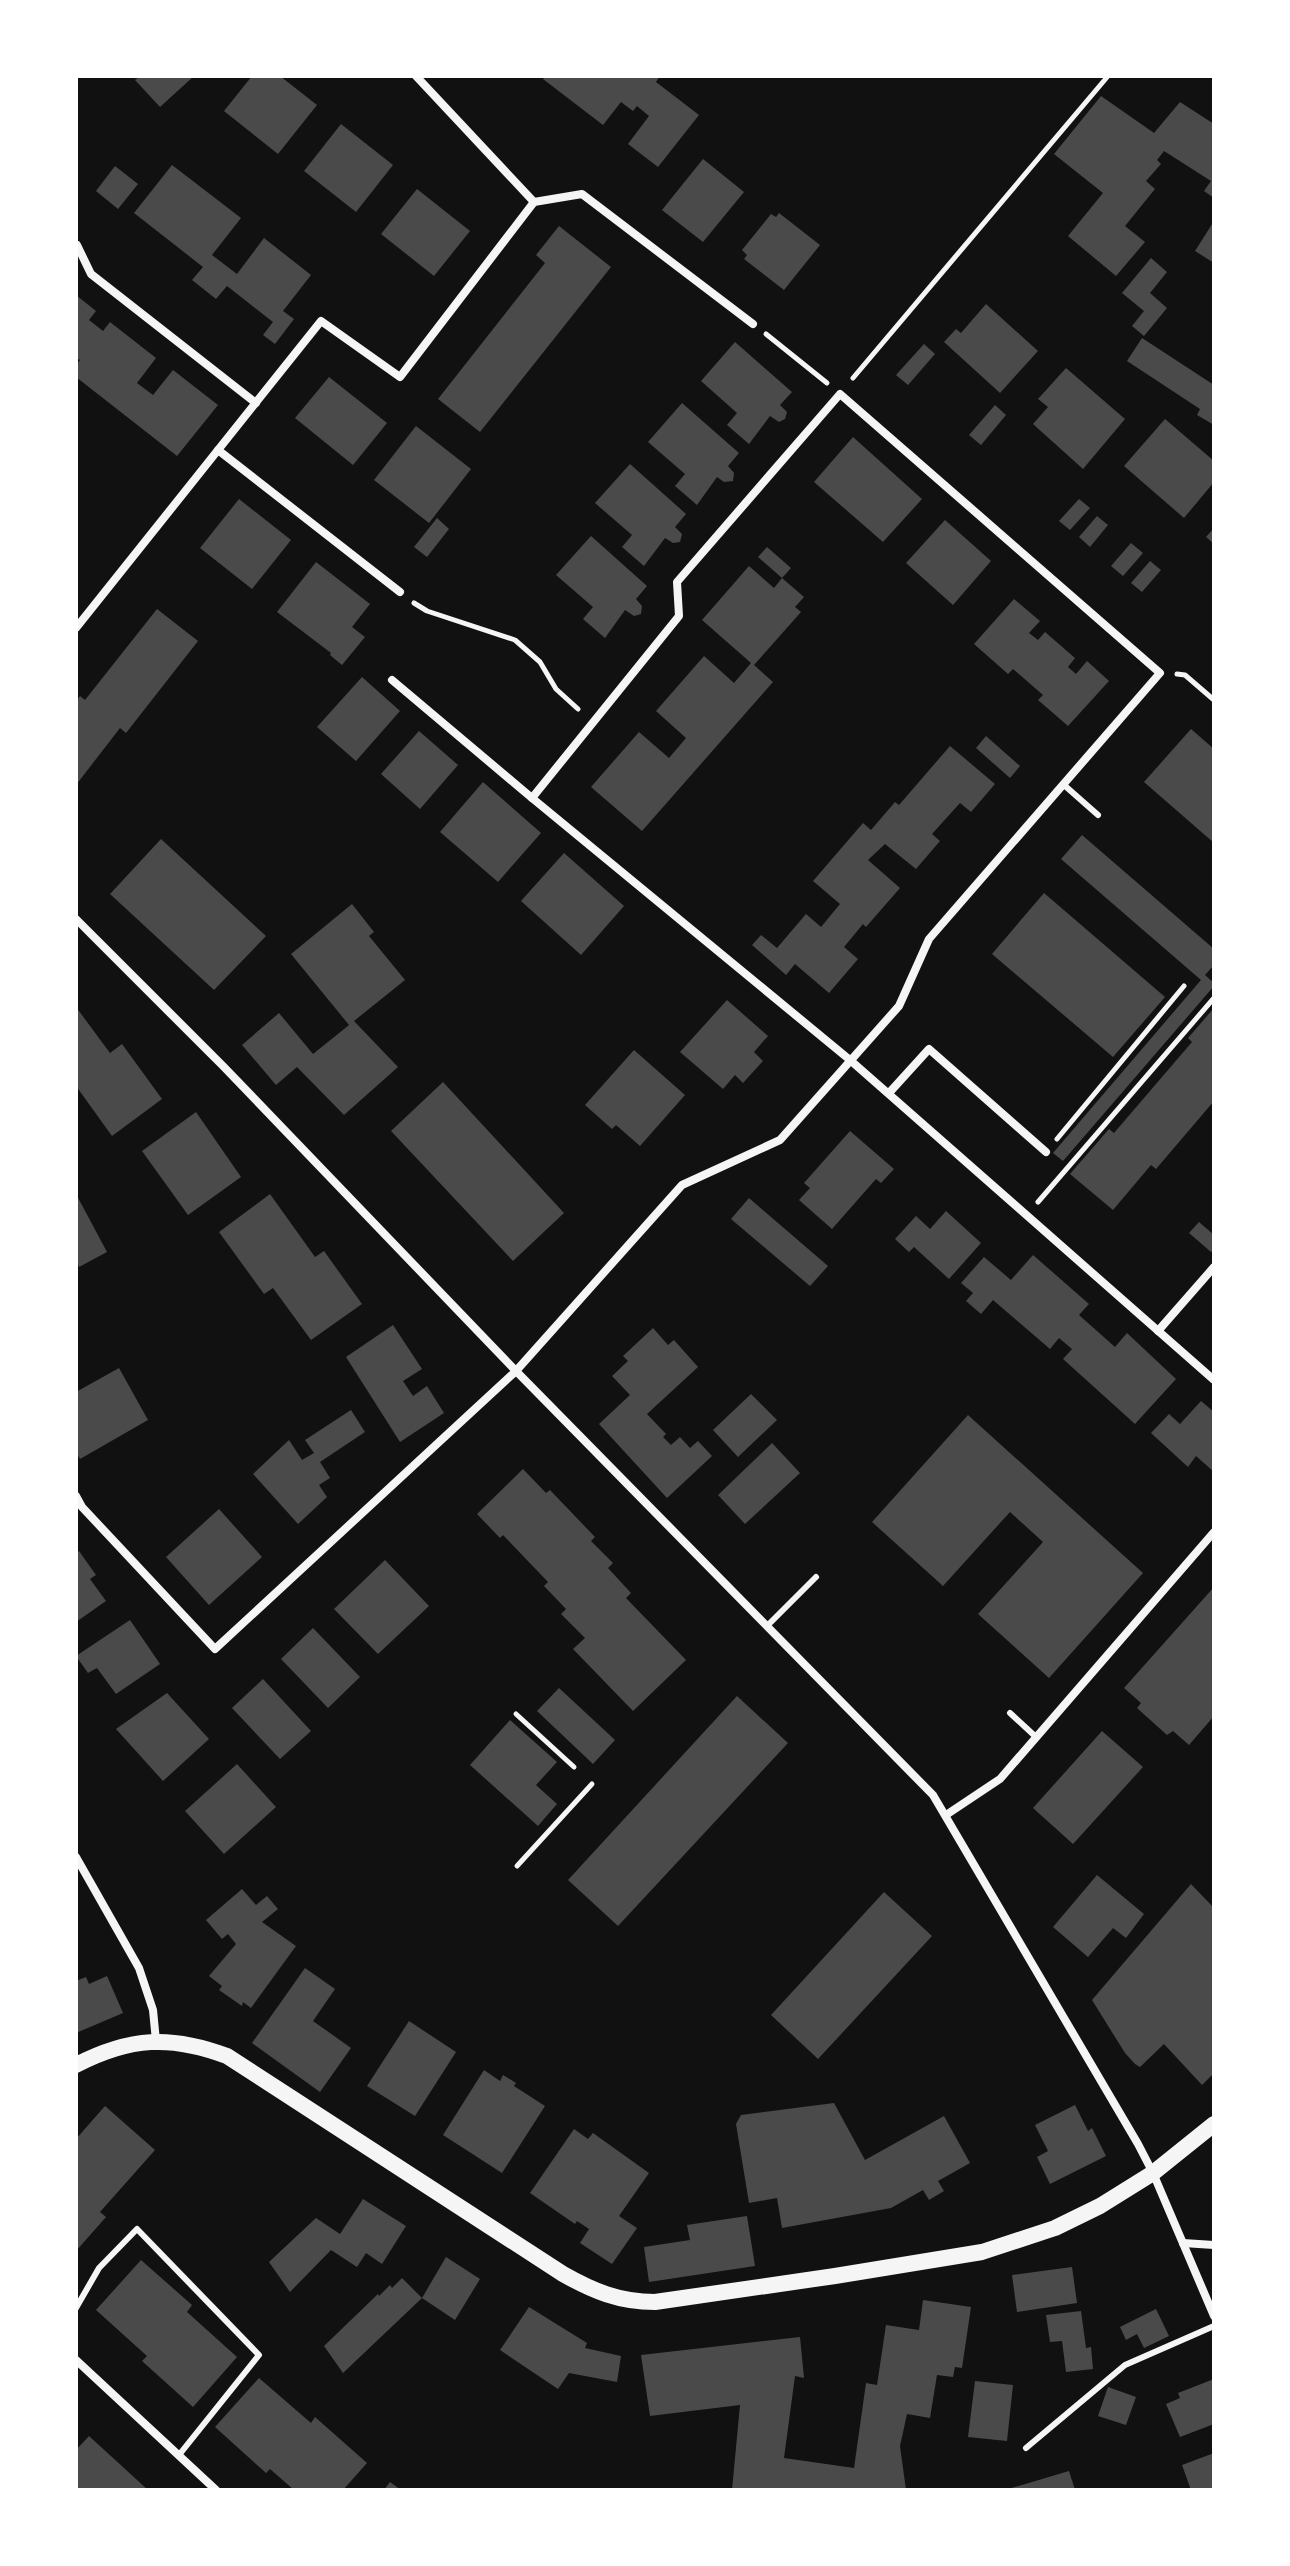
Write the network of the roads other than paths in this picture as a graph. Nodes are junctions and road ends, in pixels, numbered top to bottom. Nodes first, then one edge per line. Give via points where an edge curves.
1 (416, 76) edge
2 (534, 202) junction
3 (77, 245) edge
4 (753, 324) road end
5 (256, 403) junction
6 (218, 450) junction
7 (400, 592) road end
8 (76, 628) edge
9 (392, 680) dead end
10 (1064, 785) junction
11 (532, 798) junction
12 (1098, 815) dead end
13 (76, 919) edge
14 (850, 1060) junction
15 (889, 1093) junction
16 (1046, 1152) road end
17 (1214, 1267) edge
18 (1158, 1331) junction
19 (516, 1371) junction
20 (1214, 1380) edge
21 (76, 1496) edge
22 (79, 1509) edge
23 (1214, 1532) edge
24 (816, 1577) dead end
25 (767, 1626) junction
26 (1010, 1713) dead end
27 (1036, 1737) junction
28 (946, 1815) junction
29 (76, 1857) edge
30 (156, 2041) junction
31 (76, 2065) edge
32 (1214, 2124) edge
33 (1153, 2173) junction
34 (1183, 2243) junction
35 (1214, 2245) edge
36 (76, 2308) edge
37 (1214, 2316) edge
38 (1214, 2326) edge
39 (76, 2360) edge
40 (1026, 2448) dead end
41 (179, 2455) junction
42 (216, 2490) edge

1 - 2 street
2 - 4 street via 582,194
2 - 5 street via 400,377 321,321
3 - 5 street via 91,274
5 - 6 street
6 - 7 street
6 - 8 street
9 - 11 street
10 - 11 street via 1160,673 840,394 677,582 679,616
10 - 12 lane
10 - 14 street via 929,939 899,1006
11 - 14 street
13 - 19 street
14 - 15 street
14 - 19 street via 780,1140 682,1185
15 - 16 street via 929,1049
15 - 18 street
17 - 18 street
18 - 20 street
19 - 22 street via 215,1649
19 - 25 street
21 - 22 street
23 - 27 street
24 - 25 lane
25 - 28 street via 933,1795
26 - 27 lane
27 - 28 street via 1000,1779
28 - 33 street
29 - 30 street via 139,1968 153,2010
30 - 31 main road
30 - 33 main road via 227,2056 563,2274 632,2302 982,2252 1055,2228
32 - 33 main road
33 - 34 street
34 - 35 street
34 - 37 street
36 - 41 lane via 99,2268 137,2229 259,2355
38 - 40 lane via 1125,2365
39 - 41 street
41 - 42 street

